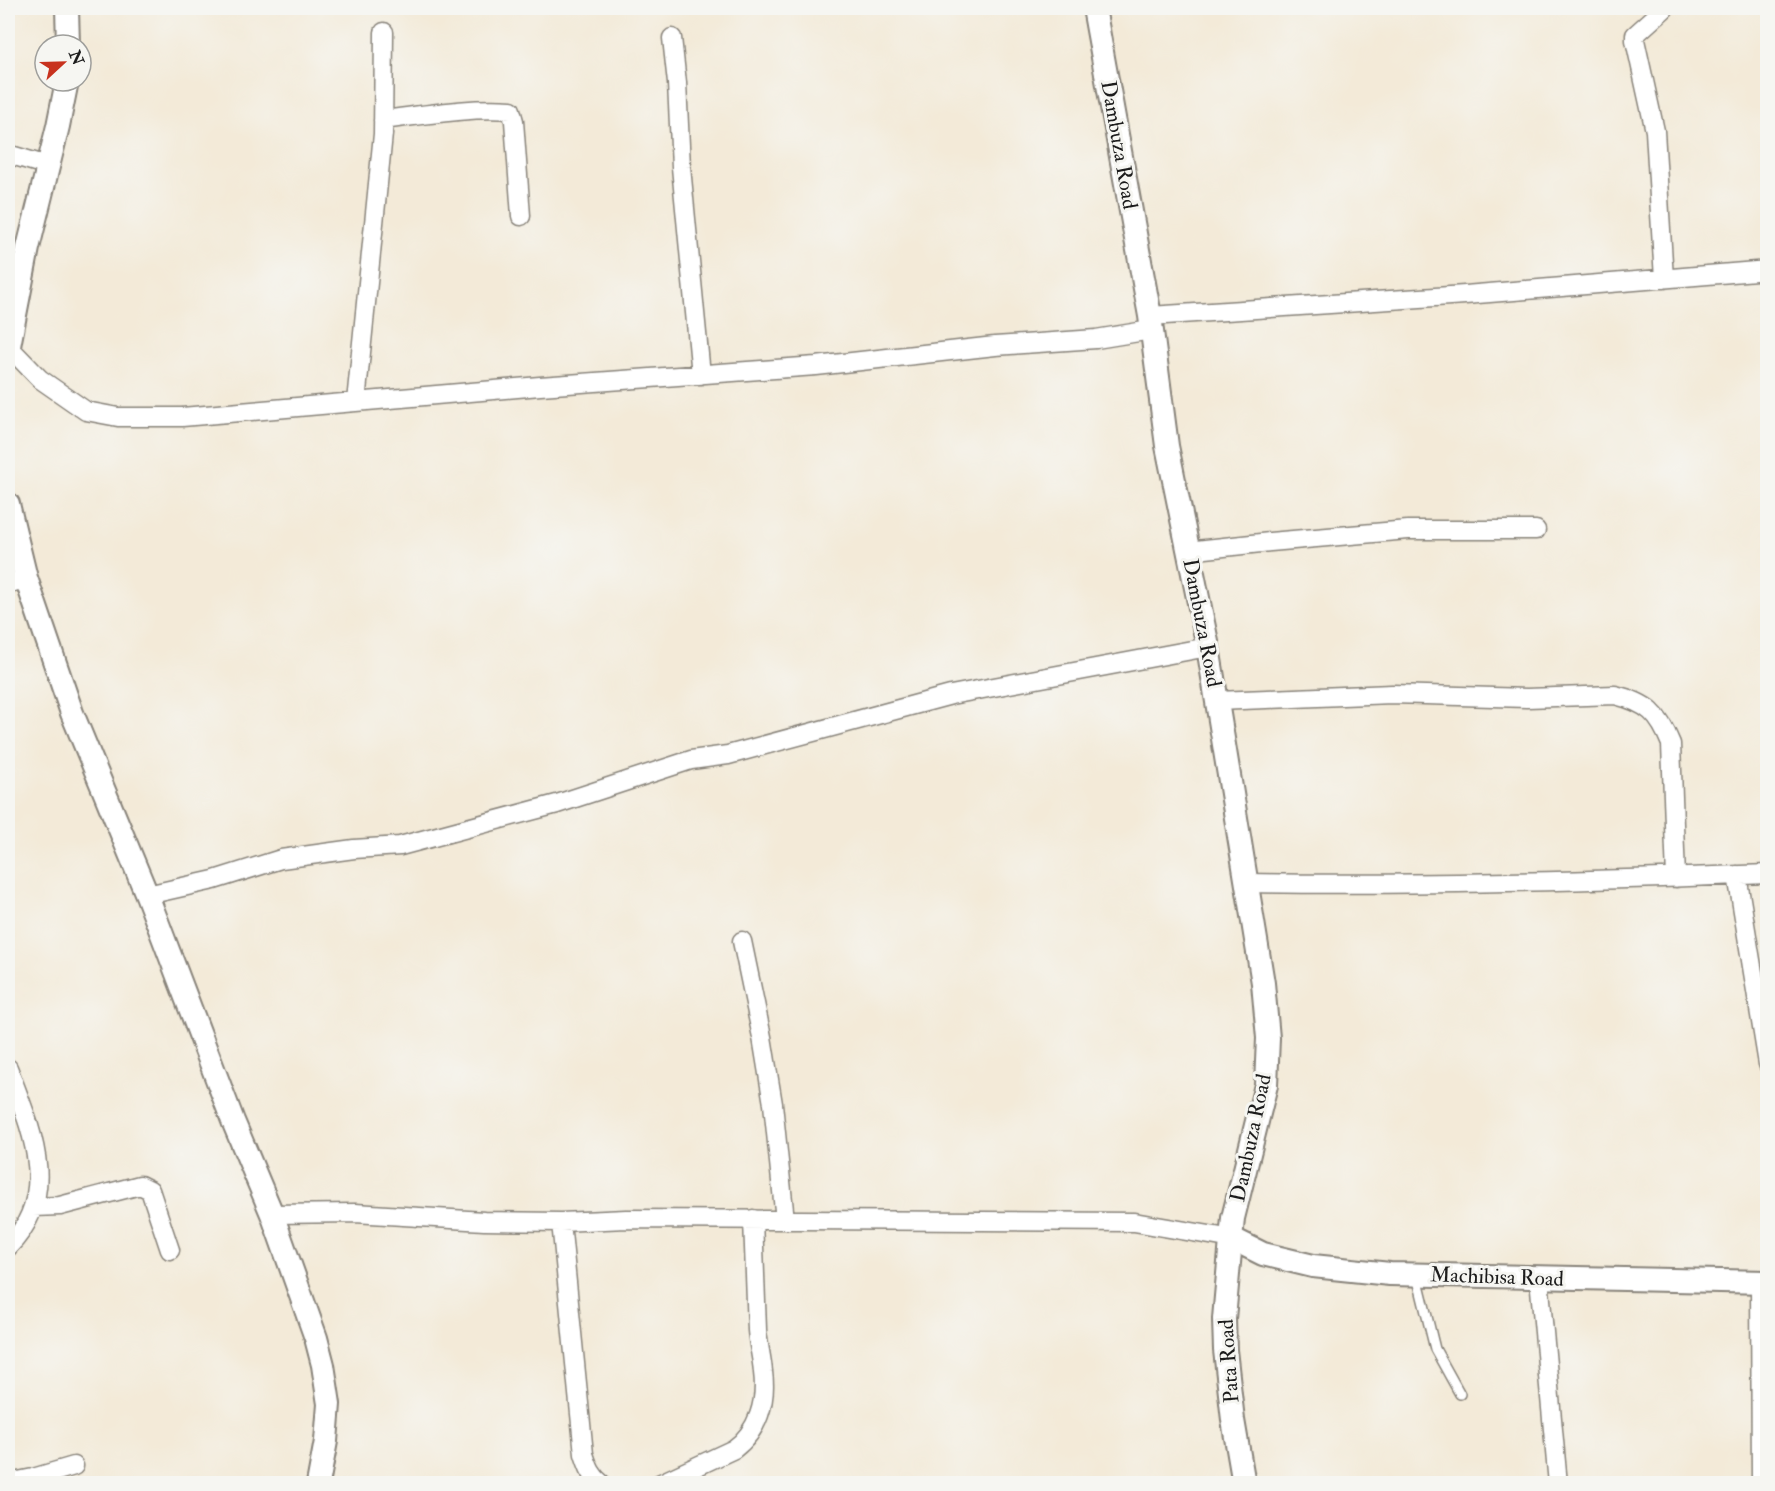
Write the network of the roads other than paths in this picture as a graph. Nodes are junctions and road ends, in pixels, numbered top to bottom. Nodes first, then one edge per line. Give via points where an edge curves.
1 (67, 8) edge
2 (1094, 8) edge
3 (1665, 8) edge
4 (384, 32) dead end
5 (68, 33) edge
6 (672, 38) dead end
7 (64, 93) edge
8 (383, 120) junction
9 (8, 154) edge
10 (48, 166) junction
11 (521, 216) dead end
12 (1767, 270) edge
13 (1664, 279) junction
14 (1151, 323) junction
15 (8, 346) edge
16 (8, 351) edge
17 (701, 375) junction
18 (356, 402) junction
19 (8, 504) edge
20 (1536, 530) dead end
21 (1187, 551) junction
22 (17, 581) edge
23 (1208, 647) junction
24 (1217, 701) junction
25 (1767, 874) edge
26 (1737, 875) junction
27 (1676, 878) junction
28 (1246, 883) junction
29 (147, 895) junction
30 (742, 941) dead end
31 (1767, 1064) edge
32 (8, 1068) edge
33 (33, 1207) junction
34 (272, 1214) junction
35 (753, 1220) junction
36 (785, 1220) junction
37 (561, 1222) junction
38 (1233, 1239) junction
39 (8, 1247) edge
40 (170, 1250) dead end
41 (1416, 1274) junction
42 (1539, 1278) junction
43 (1764, 1282) edge
44 (1460, 1394) dead end
45 (74, 1466) dead end
46 (8, 1483) edge
47 (318, 1484) edge
48 (602, 1484) edge
49 (659, 1484) edge
50 (1244, 1484) edge
51 (1558, 1484) edge
52 (1761, 1484) edge

1 - 5 street
2 - 14 street, Dambuza Road
3 - 13 street via 1635,35 1655,131
4 - 8 street
6 - 17 street
7 - 10 street
8 - 11 street via 511,110
8 - 18 street
9 - 10 street
10 - 15 street
12 - 13 street
13 - 14 street
14 - 17 street via 1096,339
14 - 21 street, Dambuza Road via 1167,446
15 - 16 street
15 - 18 street via 40,380 94,414 182,417
17 - 18 street
19 - 22 street
20 - 21 street via 1408,530
21 - 23 street, Dambuza Road
22 - 29 street
23 - 24 street, Dambuza Road
23 - 29 street via 951,695 728,755 691,760 539,809 400,846 281,859
24 - 27 street via 1392,694 1623,697 1656,714 1671,744
24 - 28 street, Dambuza Road
25 - 26 street
26 - 27 street
26 - 31 street
27 - 28 street via 1374,885
28 - 38 street, Dambuza Road via 1263,984 1268,1068 1233,1218
29 - 34 street
30 - 36 street via 771,1093
32 - 33 street via 37,1157
33 - 39 street
33 - 40 street via 60,1206 140,1185 150,1190
34 - 37 street
34 - 47 street via 322,1365 328,1404
35 - 36 street
35 - 37 street
35 - 49 street via 758,1336 764,1374 764,1395 755,1428 734,1449
36 - 38 street via 1134,1222
37 - 48 street via 584,1454 589,1469
38 - 41 street, Machibisa Road via 1263,1254 1313,1266
38 - 50 street, Pata Road via 1225,1350
41 - 42 street, Machibisa Road
41 - 44 lane via 1435,1349
42 - 43 street, Machibisa Road
42 - 51 street
43 - 52 street
45 - 46 street

